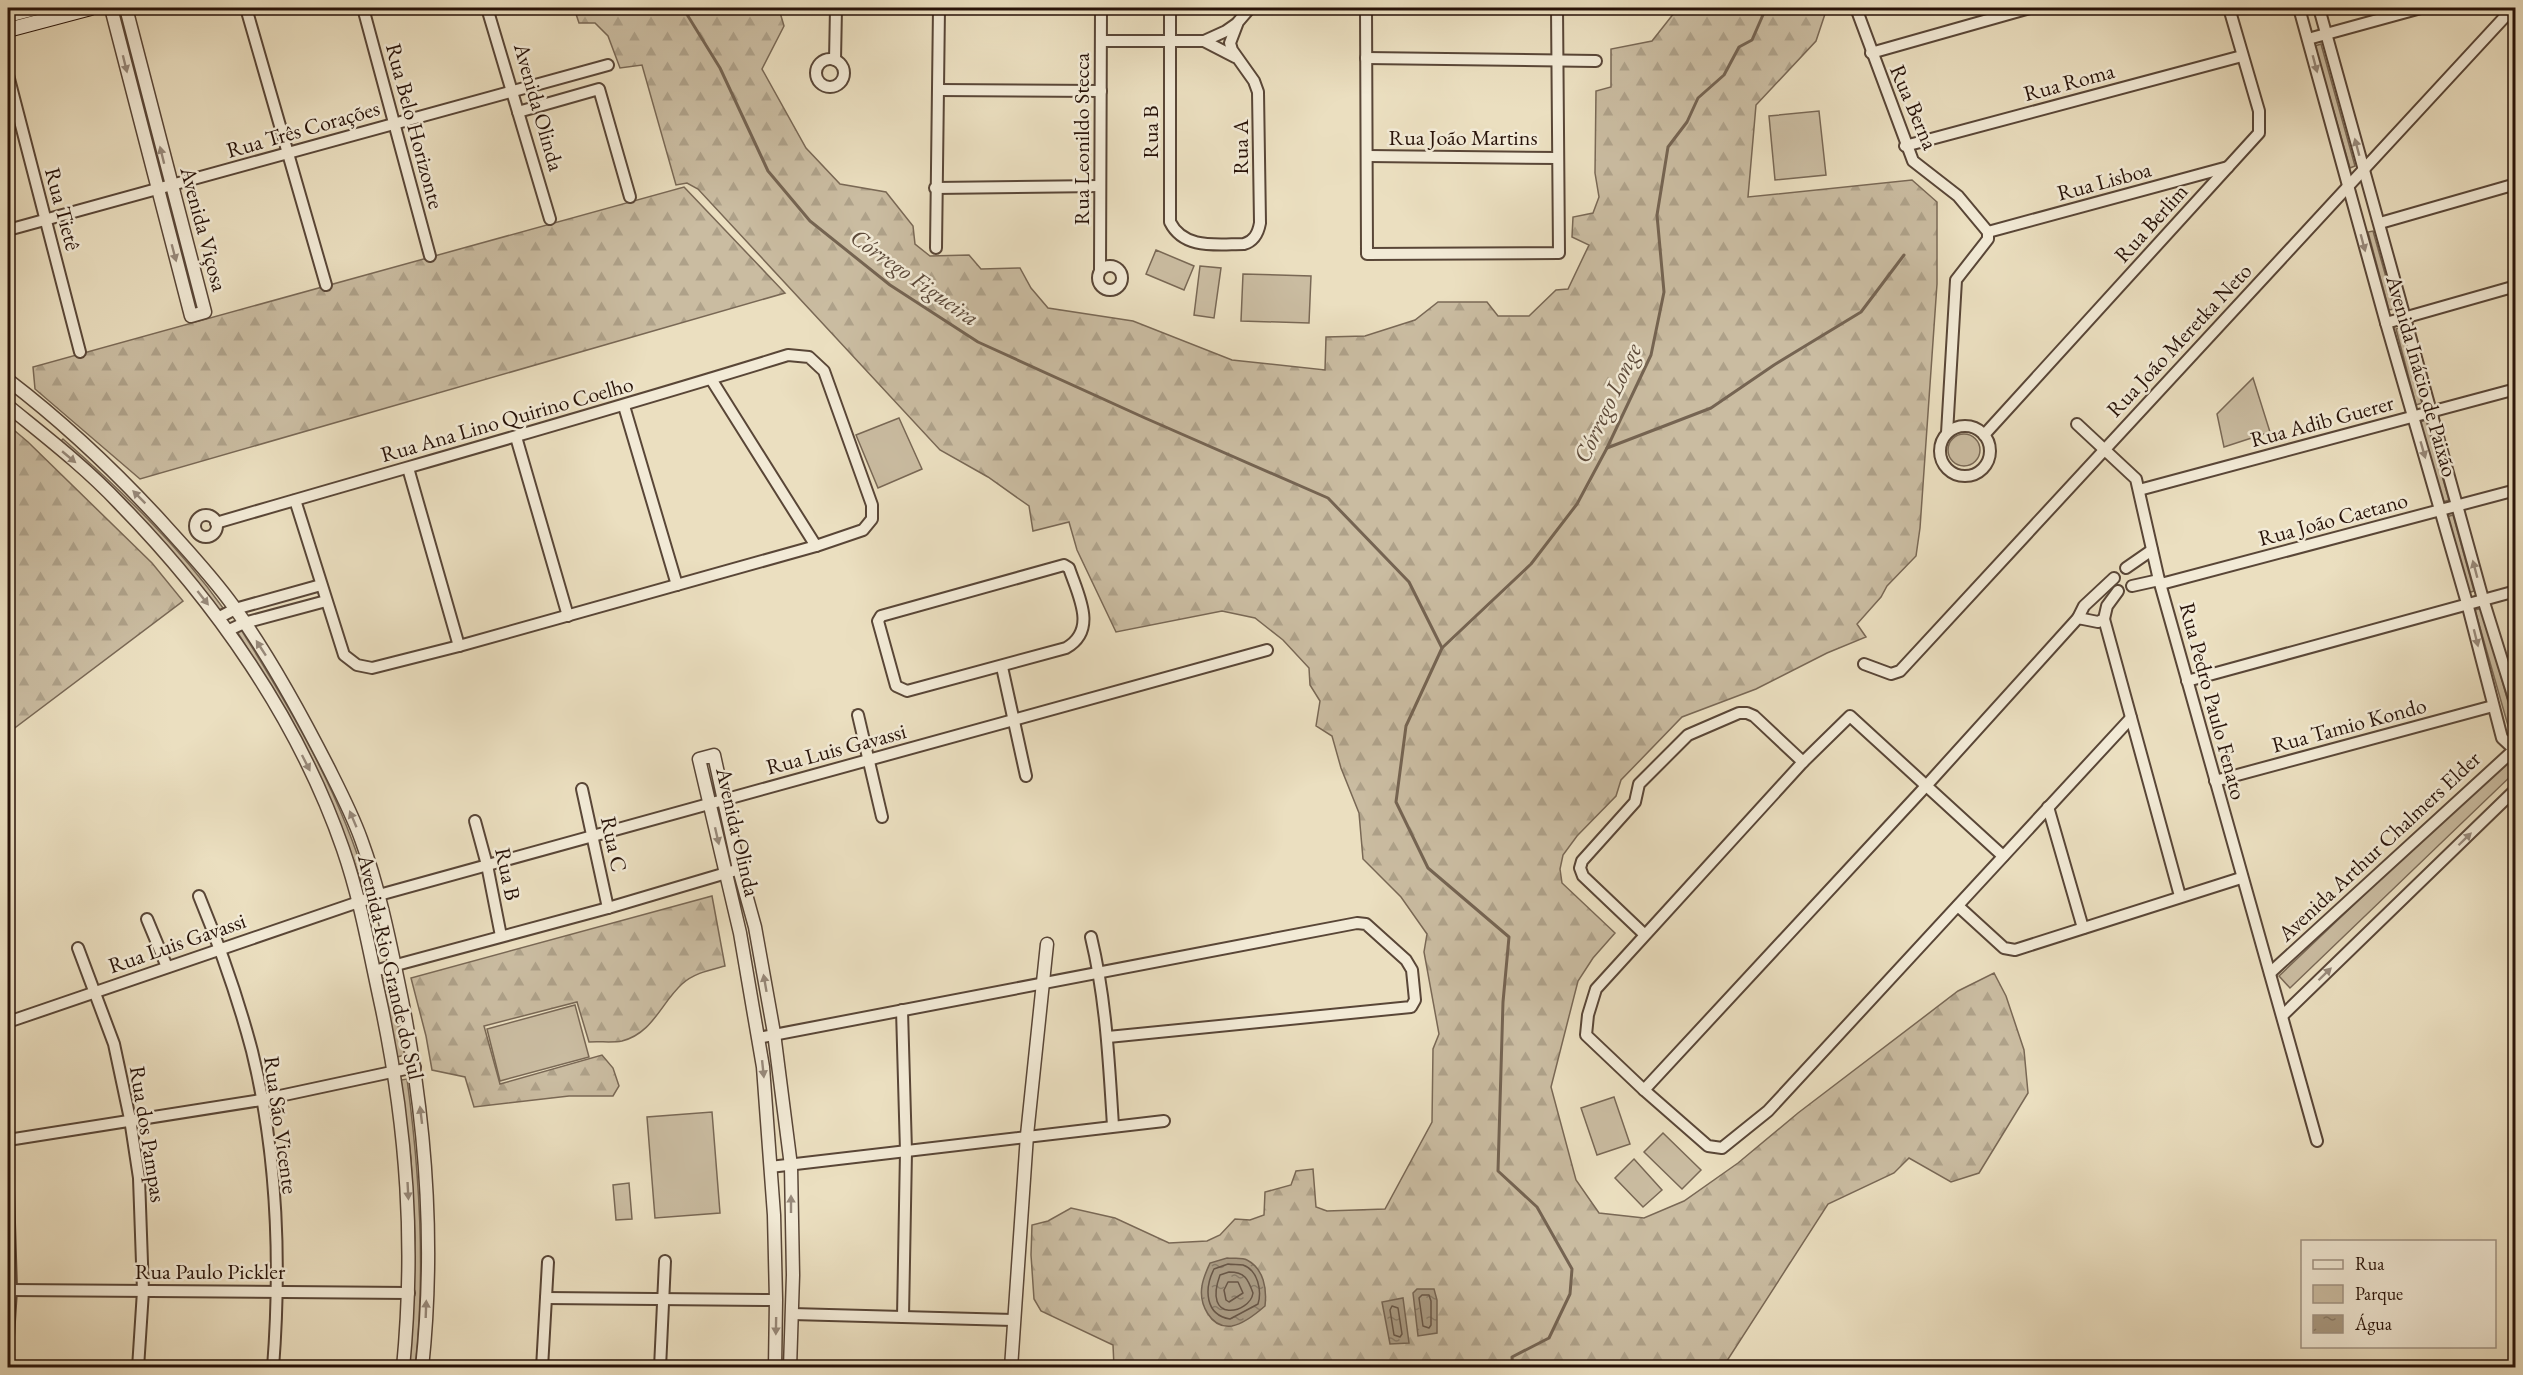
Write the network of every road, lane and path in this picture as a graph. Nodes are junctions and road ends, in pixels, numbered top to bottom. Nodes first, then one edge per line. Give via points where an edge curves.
1 (35, 8) edge
2 (91, 8) edge
3 (111, 8) edge
4 (126, 8) edge
5 (246, 8) edge
6 (363, 8) edge
7 (488, 8) edge
8 (836, 8) edge
9 (939, 8) edge
10 (1101, 8) edge
11 (1170, 8) edge
12 (1250, 8) edge
13 (1366, 8) edge
14 (1557, 8) edge
15 (1856, 8) edge
16 (2031, 8) edge
17 (2229, 8) edge
18 (2299, 8) edge
19 (2319, 8) edge
20 (2421, 8) edge
21 (2513, 8) edge
22 (8, 15) edge
23 (1238, 22) junction
24 (8, 30) edge
25 (2326, 34) junction
26 (2308, 39) junction
27 (1170, 40) junction
28 (1204, 40) junction
29 (1101, 41) junction
30 (1871, 53) junction
31 (2242, 56) junction
32 (1366, 58) junction
33 (1238, 59) junction
34 (835, 60) dead end
35 (1558, 60) junction
36 (1596, 61) dead end
37 (608, 65) dead end
38 (8, 75) edge
39 (938, 90) junction
40 (1101, 91) junction
41 (512, 92) junction
42 (518, 112) junction
43 (395, 124) junction
44 (1905, 146) junction
45 (290, 153) junction
46 (1368, 156) junction
47 (1557, 158) junction
48 (2229, 167) junction
49 (2363, 169) junction
50 (2516, 184) edge
51 (170, 186) junction
52 (1100, 186) junction
53 (2348, 186) junction
54 (935, 188) junction
55 (157, 190) junction
56 (630, 197) dead end
57 (550, 219) dead end
58 (45, 220) junction
59 (2380, 223) junction
60 (8, 230) edge
61 (1988, 232) junction
62 (1195, 243) joint
63 (936, 248) dead end
64 (430, 256) dead end
65 (1106, 268) dead end
66 (326, 285) dead end
67 (2516, 286) edge
68 (2406, 317) junction
69 (2386, 323) junction
70 (80, 352) dead end
71 (711, 379) junction
72 (8, 380) edge
73 (2516, 388) edge
74 (8, 406) edge
75 (624, 406) junction
76 (2432, 412) junction
77 (2413, 417) junction
78 (2077, 424) dead end
79 (63, 425) junction
80 (1947, 433) junction
81 (1984, 435) junction
82 (516, 437) junction
83 (49, 440) junction
84 (2105, 449) junction
85 (408, 468) junction
86 (2139, 490) junction
87 (2516, 490) edge
88 (295, 500) junction
89 (2458, 506) junction
90 (2440, 511) junction
91 (216, 523) dead end
92 (816, 546) junction
93 (2152, 550) junction
94 (2126, 568) dead end
95 (2160, 582) junction
96 (321, 585) junction
97 (677, 585) junction
98 (2132, 586) dead end
99 (2516, 591) edge
100 (2483, 599) junction
101 (326, 600) junction
102 (2468, 603) junction
103 (235, 609) junction
104 (568, 616) junction
105 (218, 618) junction
106 (2078, 618) junction
107 (2104, 619) junction
108 (244, 623) junction
109 (227, 631) junction
110 (459, 646) junction
111 (1267, 650) dead end
112 (1864, 664) dead end
113 (1002, 667) junction
114 (2187, 681) junction
115 (2516, 705) edge
116 (2493, 706) junction
117 (858, 715) dead end
118 (2131, 718) junction
119 (1014, 720) junction
120 (2515, 749) edge
121 (869, 761) junction
122 (1803, 762) junction
123 (1026, 776) dead end
124 (2215, 781) junction
125 (1926, 786) junction
126 (582, 789) dead end
127 (2516, 789) edge
128 (723, 800) junction
129 (709, 803) junction
130 (2048, 807) junction
131 (882, 817) dead end
132 (475, 821) dead end
133 (592, 836) junction
134 (2003, 856) junction
135 (488, 865) junction
136 (739, 869) junction
137 (725, 873) junction
138 (2241, 878) junction
139 (379, 894) junction
140 (199, 896) dead end
141 (2180, 896) junction
142 (359, 901) junction
143 (1958, 906) junction
144 (608, 908) junction
145 (147, 919) dead end
146 (2083, 928) junction
147 (1644, 934) junction
148 (501, 936) junction
149 (1091, 937) dead end
150 (1047, 944) dead end
151 (78, 948) dead end
152 (220, 948) junction
153 (395, 966) junction
154 (167, 967) junction
155 (374, 971) junction
156 (1100, 973) junction
157 (2270, 973) junction
158 (1043, 984) junction
159 (96, 992) junction
160 (902, 1010) junction
161 (2283, 1015) junction
162 (8, 1022) edge
163 (774, 1033) junction
164 (1108, 1037) junction
165 (758, 1038) junction
166 (415, 1067) junction
167 (394, 1070) junction
168 (1644, 1090) junction
169 (261, 1100) junction
170 (130, 1119) junction
171 (1164, 1121) dead end
172 (1113, 1126) junction
173 (1027, 1136) junction
174 (8, 1140) edge
175 (2317, 1140) dead end
176 (906, 1151) junction
177 (791, 1166) junction
178 (770, 1167) junction
179 (8, 1189) edge
180 (792, 1241) junction
181 (774, 1242) junction
182 (665, 1261) dead end
183 (548, 1262) dead end
184 (11, 1290) junction
185 (143, 1291) junction
186 (275, 1291) junction
187 (409, 1293) junction
188 (546, 1298) junction
189 (664, 1299) junction
190 (776, 1300) junction
191 (792, 1314) junction
192 (903, 1317) junction
193 (1013, 1320) junction
194 (8, 1337) edge
195 (138, 1368) edge
196 (273, 1368) edge
197 (404, 1368) edge
198 (422, 1368) edge
199 (542, 1368) edge
200 (660, 1368) edge
201 (775, 1368) edge
202 (790, 1368) edge
203 (1011, 1368) edge

1 - 22 main road
2 - 24 main road
3 -> 55 street, Avenida Viçosa
51 -> 4 street, Avenida Viçosa
5 - 45 street
6 - 43 street, Rua Belo Horizonte
7 - 41 street, Avenida Olinda
8 - 34 street
9 - 39 street
10 - 29 street, Rua Leonildo Stecca
11 - 27 street, Rua B
12 - 23 street
13 - 32 street
14 - 35 street
15 - 30 street, Rua Berna
16 - 30 street
17 - 31 street, Rua Berlim
18 - 26 street, Avenida Inácio de Paixão
19 - 25 street, Avenida Inácio de Paixão
20 - 25 street
21 - 49 street, Rua João Meretka Neto
23 - 28 street
23 - 33 street, Rua A via 1230,43
25 - 26 street
49 -> 25 street, Avenida Inácio de Paixão
26 -> 53 street, Avenida Inácio de Paixão
27 - 28 street
27 - 29 street
27 - 62 street, Rua B via 1169,216 1178,233
28 - 33 street
29 - 40 street, Rua Leonildo Stecca
30 - 44 street, Rua Berna
31 - 44 street, Rua Roma
31 - 48 street, Rua Berlim via 2261,123 2259,133
32 - 35 street
32 - 46 street
33 - 62 street, Rua A via 1258,92 1258,231 1251,242 1244,244
35 - 36 street
35 - 47 street
37 - 41 street, Rua Três Corações
38 - 58 street, Rua Tietê
39 - 40 street
39 - 54 street
40 - 52 street, Rua Leonildo Stecca
41 - 42 street, Avenida Olinda
41 - 43 street, Rua Três Corações
42 - 56 street via 599,89
42 - 57 street, Avenida Olinda
43 - 45 street, Rua Três Corações
43 - 64 street, Rua Belo Horizonte
44 - 61 street, Rua Berna via 1912,161 1958,196
45 - 51 street, Rua Três Corações
45 - 66 street
46 - 47 street, Rua João Martins
46 - 47 street via 1367,254 1559,253
48 - 61 street, Rua Lisboa
48 - 81 street, Rua Berlim
49 - 53 street, Rua João Meretka Neto
49 - 59 street, Avenida Inácio de Paixão
50 - 59 street
51 - 55 street, Rua Três Corações
55 -> 51 street, Avenida Viçosa via 191,316 205,312
52 - 54 street
52 - 65 street, Rua Leonildo Stecca via 1100,251
53 -> 69 street, Avenida Inácio de Paixão
53 - 84 street, Rua João Meretka Neto
54 - 63 street
55 - 58 street, Rua Três Corações
58 - 60 street, Rua Três Corações
58 - 70 street, Rua Tietê
59 - 68 street, Avenida Inácio de Paixão
61 - 80 street via 1988,239 1956,280
67 - 68 street
68 - 69 street
68 - 76 street, Avenida Inácio de Paixão
69 - 77 street, Avenida Inácio de Paixão
71 - 75 street, Rua Ana Lino Quirino Coelho
71 - 92 street
71 - 92 street, Rua Ana Lino Quirino Coelho via 788,355 809,357 824,371 872,506 872,519 863,530
72 - 79 street, Avenida Rio Grande do Sul
73 - 76 street, Rua Adib Guerer
74 - 83 street, Avenida Rio Grande do Sul
75 - 82 street, Rua Ana Lino Quirino Coelho
75 - 97 street
76 - 77 street, Rua Adib Guerer
76 - 89 street, Avenida Inácio de Paixão
77 - 86 street, Rua Adib Guerer
77 -> 90 street, Avenida Inácio de Paixão
78 - 84 street, Rua Pedro Paulo Fenato
79 - 83 street
103 -> 79 street, Avenida Rio Grande do Sul via 146,504
80 - 81 street via 1966,426
80 - 81 street via 1940,458 1951,472 1968,476 1988,460 1989,443
82 - 85 street, Rua Ana Lino Quirino Coelho
82 - 104 street
83 -> 105 street, Avenida Rio Grande do Sul via 119,502
84 - 86 street, Rua Pedro Paulo Fenato via 2136,479
84 - 112 street, Rua João Meretka Neto via 1900,671 1891,674
85 - 88 street, Rua Ana Lino Quirino Coelho
85 - 110 street
86 - 93 street, Rua Pedro Paulo Fenato
87 - 89 street, Rua João Caetano
88 - 91 street, Rua Ana Lino Quirino Coelho
88 - 96 street
89 - 90 street, Rua João Caetano
100 -> 89 street, Avenida Inácio de Paixão
90 - 95 street, Rua João Caetano
90 - 102 street, Avenida Inácio de Paixão
92 - 97 street
93 - 94 street
93 - 95 street, Rua Pedro Paulo Fenato
95 - 98 street, Rua João Caetano
95 - 114 street, Rua Pedro Paulo Fenato
96 - 101 street
96 - 103 street
97 - 104 street
99 - 100 street
100 - 102 street
100 - 115 street, Avenida Inácio de Paixão
101 - 108 street
101 - 110 street via 344,655 357,665 372,668
102 - 114 street
102 -> 116 street, Avenida Inácio de Paixão
103 - 105 street
103 - 108 street, Avenida Rio Grande do Sul
104 - 110 street
105 - 109 street, Avenida Rio Grande do Sul
106 - 107 street via 2098,622
106 - 107 street via 2084,606 2109,582 2115,594
106 - 125 street
107 - 118 street
108 - 109 street
139 -> 108 street, Avenida Rio Grande do Sul via 362,840 336,783 288,690
109 -> 142 street, Avenida Rio Grande do Sul via 266,689 309,770 330,814
111 - 119 street, Rua Luis Gavassi
113 - 113 street via 1066,648 1082,635 1084,616 1070,568 1057,566 881,616 878,621 896,686 902,691
113 - 119 street
114 - 124 street, Rua Pedro Paulo Fenato
116 - 120 street, Avenida Inácio de Paixão via 2502,738
116 - 124 street, Rua Tamio Kondo
117 - 121 street
118 - 130 street
118 - 141 street
119 - 121 street, Rua Luis Gavassi
119 - 123 street
120 - 157 street, Avenida Arthur Chalmers Elder
121 - 128 street, Rua Luis Gavassi
121 - 131 street
122 - 125 street via 1850,717
122 - 147 street
122 - 147 street via 1754,716 1739,713 1688,735 1639,784 1635,802 1580,868 1583,876
124 - 138 street, Rua Pedro Paulo Fenato
125 - 134 street
125 - 168 street
126 - 133 street, Rua C
161 -> 127 street
128 - 129 street, Rua Luis Gavassi
128 - 129 street, Avenida Olinda via 714,754 699,759
128 - 136 street, Avenida Olinda
129 - 133 street, Rua Luis Gavassi
129 -> 137 street, Avenida Olinda
130 - 134 street
130 - 146 street
132 - 135 street, Rua B
133 - 135 street, Rua Luis Gavassi
133 - 144 street, Rua C
134 - 143 street
135 - 139 street, Rua Luis Gavassi
135 - 148 street, Rua B
136 - 137 street
163 -> 136 street, Avenida Olinda via 755,927
137 - 144 street
137 - 165 street, Avenida Olinda
138 - 141 street
138 - 157 street, Rua Pedro Paulo Fenato
139 - 142 street, Rua Luis Gavassi
139 - 153 street, Avenida Rio Grande do Sul
140 - 152 street, Rua São Vicente
141 - 146 street
142 - 152 street, Rua Luis Gavassi
142 - 155 street, Avenida Rio Grande do Sul
143 - 146 street via 2004,948 2015,950
143 - 168 street via 1768,1111 1722,1148 1708,1146
144 - 148 street
145 - 154 street
147 - 168 street via 1596,989 1586,1035
148 - 153 street
149 - 156 street
150 - 158 street
151 - 159 street, Rua dos Pampas
152 - 154 street, Rua Luis Gavassi
152 - 169 street, Rua São Vicente via 252,1054
153 - 155 street
153 - 166 street, Avenida Rio Grande do Sul
154 - 159 street, Rua Luis Gavassi
155 - 167 street, Avenida Rio Grande do Sul
156 - 158 street
156 - 164 street
156 - 164 street via 1358,923 1366,924 1412,970 1412,1007
157 - 161 street, Rua Pedro Paulo Fenato
158 - 160 street
158 - 173 street
159 - 162 street, Rua Luis Gavassi
159 - 170 street, Rua dos Pampas via 114,1044
160 - 163 street
160 - 176 street
161 - 175 street, Rua Pedro Paulo Fenato
163 - 165 street
163 - 177 street, Avenida Olinda
164 - 172 street
165 -> 178 street, Avenida Olinda
166 - 167 street
198 -> 166 street, Avenida Rio Grande do Sul via 428,1192
167 - 169 street
167 -> 187 street, Avenida Rio Grande do Sul via 407,1179
169 - 170 street
169 - 186 street, Rua São Vicente via 272,1187
170 - 174 street
170 - 185 street, Rua dos Pampas via 139,1178
171 - 172 street
172 - 173 street
173 - 176 street
173 - 193 street
176 - 177 street
176 - 192 street
177 - 178 street
180 -> 177 street, Avenida Olinda
178 - 181 street, Avenida Olinda
179 - 184 street
180 - 181 street
180 - 191 street, Avenida Olinda
181 - 190 street, Avenida Olinda
182 - 189 street
183 - 188 street
184 - 185 street, Rua Paulo Pickler
184 - 194 street
185 - 186 street, Rua Paulo Pickler
185 - 195 street, Rua dos Pampas
186 - 187 street, Rua Paulo Pickler
186 - 196 street, Rua São Vicente
187 - 197 street, Avenida Rio Grande do Sul
188 - 189 street
188 - 199 street
189 - 190 street
189 - 200 street
190 -> 201 street, Avenida Olinda
191 - 192 street
191 - 202 street, Avenida Olinda
192 - 193 street
193 - 203 street

